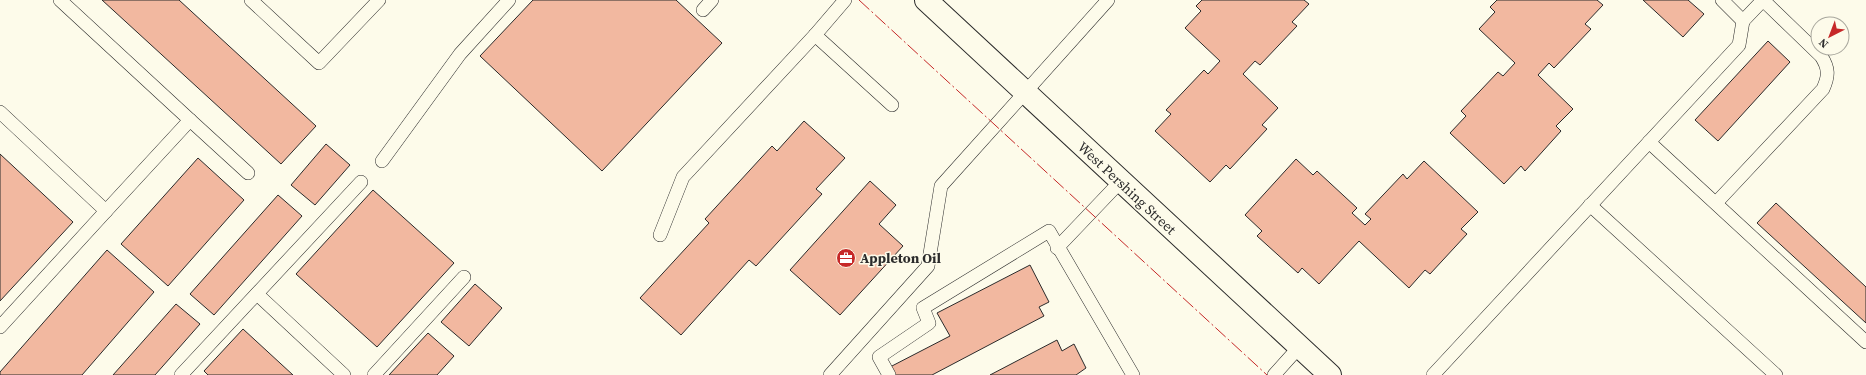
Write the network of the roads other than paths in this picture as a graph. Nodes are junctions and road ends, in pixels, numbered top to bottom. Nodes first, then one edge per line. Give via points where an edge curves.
1 (60, 0) edge
2 (251, 0) edge
3 (379, 0) edge
4 (509, 0) edge
5 (712, 0) edge
6 (845, 0) edge
7 (926, 0) edge
8 (1108, 0) edge
9 (1722, 0) edge
10 (1763, 0) edge
11 (703, 10) dead end
12 (1743, 21) junction
13 (815, 35) junction
14 (1024, 92) junction
15 (892, 106) dead end
16 (0, 112) edge
17 (190, 120) junction
18 (1649, 142) junction
19 (382, 161) dead end
20 (248, 173) dead end
21 (360, 182) dead end
22 (1120, 182) junction
23 (1716, 203) junction
24 (1590, 205) junction
25 (106, 210) junction
26 (660, 235) dead end
27 (1057, 248) junction
28 (464, 277) dead end
29 (257, 294) junction
30 (0, 328) edge
31 (1866, 342) edge
32 (1300, 346) junction
33 (1128, 373) edge
34 (181, 375) edge
35 (344, 375) edge
36 (374, 375) edge
37 (830, 375) edge
38 (889, 375) edge
39 (1274, 375) edge
40 (1330, 375) edge
41 (1433, 375) edge
42 (1776, 375) edge

1 - 17 lane
2 - 3 lane via 319,63
4 - 19 lane via 460,54
5 - 11 lane
6 - 13 lane
7 - 14 street, West Pershing Street
8 - 14 lane
9 - 12 lane
10 - 12 lane
10 - 23 lane via 1821,56 1826,64 1828,77 1823,89
12 - 18 lane via 1739,45
13 - 15 lane
13 - 26 lane via 683,177
14 - 22 street, West Pershing Street
14 - 37 lane via 941,186 928,266
16 - 25 lane
17 - 20 lane
17 - 25 lane
18 - 23 lane
18 - 24 lane
21 - 29 lane
22 - 27 lane
22 - 32 street, West Pershing Street
23 - 31 lane
24 - 41 lane
24 - 42 lane
25 - 30 lane
27 - 33 lane
27 - 38 lane via 1049,231 923,308 929,323 879,357
28 - 36 lane
29 - 34 lane
29 - 35 lane
32 - 39 lane
32 - 40 street, West Pershing Street

